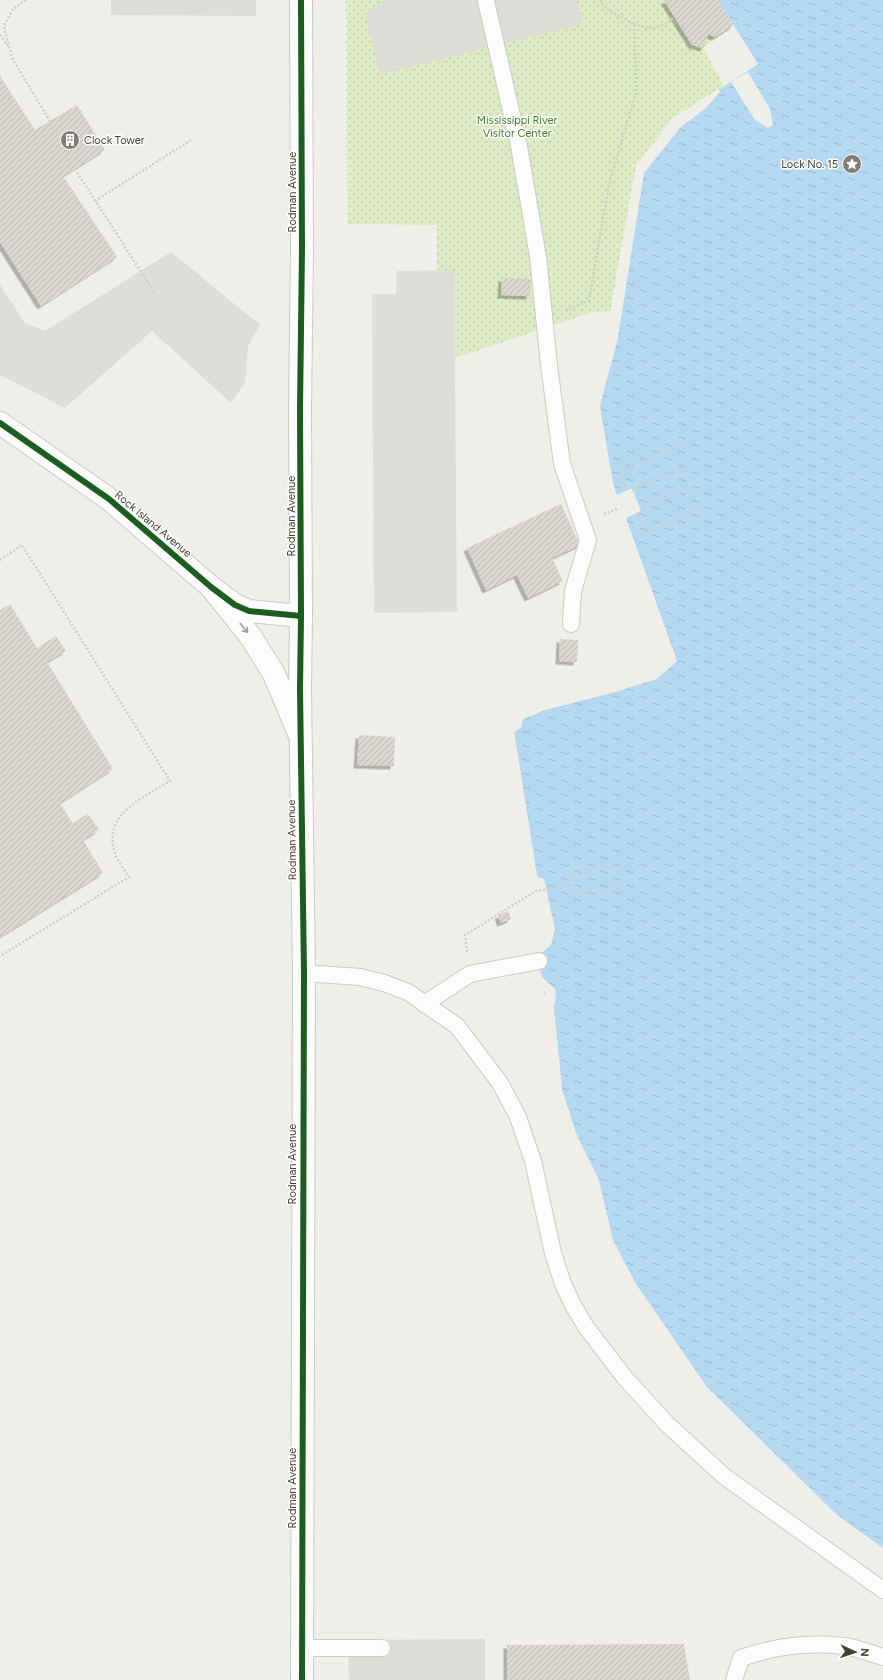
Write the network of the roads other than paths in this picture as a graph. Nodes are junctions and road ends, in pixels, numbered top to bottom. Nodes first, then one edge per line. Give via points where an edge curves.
1 (301, 0) edge
2 (486, 2) dead end
3 (0, 423) edge
4 (211, 587) junction
5 (301, 616) junction
6 (571, 624) dead end
7 (300, 736) junction
8 (539, 961) dead end
9 (304, 973) junction
10 (424, 1004) junction
11 (883, 1590) edge
12 (302, 1648) junction
13 (382, 1648) dead end
14 (883, 1657) edge
15 (302, 1680) edge
16 (734, 1680) edge

1 - 5 street, Rodman Avenue
2 - 6 lane via 519,146 538,257 562,464 588,540 573,591
3 - 4 street, Rock Island Avenue via 109,499
4 - 5 street, Rock Island Avenue via 235,605 249,611
4 -> 7 street via 251,637 274,674
5 - 7 street, Rodman Avenue
7 - 9 street, Rodman Avenue
8 - 10 lane via 470,974
9 - 10 lane via 360,977 384,983 408,992
9 - 12 street, Rodman Avenue
10 - 11 lane via 458,1026 500,1083 518,1117 533,1160 552,1253 563,1284 586,1327 625,1378 667,1424 725,1477
12 - 13 lane
12 - 15 street, Rodman Avenue
14 - 16 lane via 845,1646 803,1644 764,1650 741,1658

